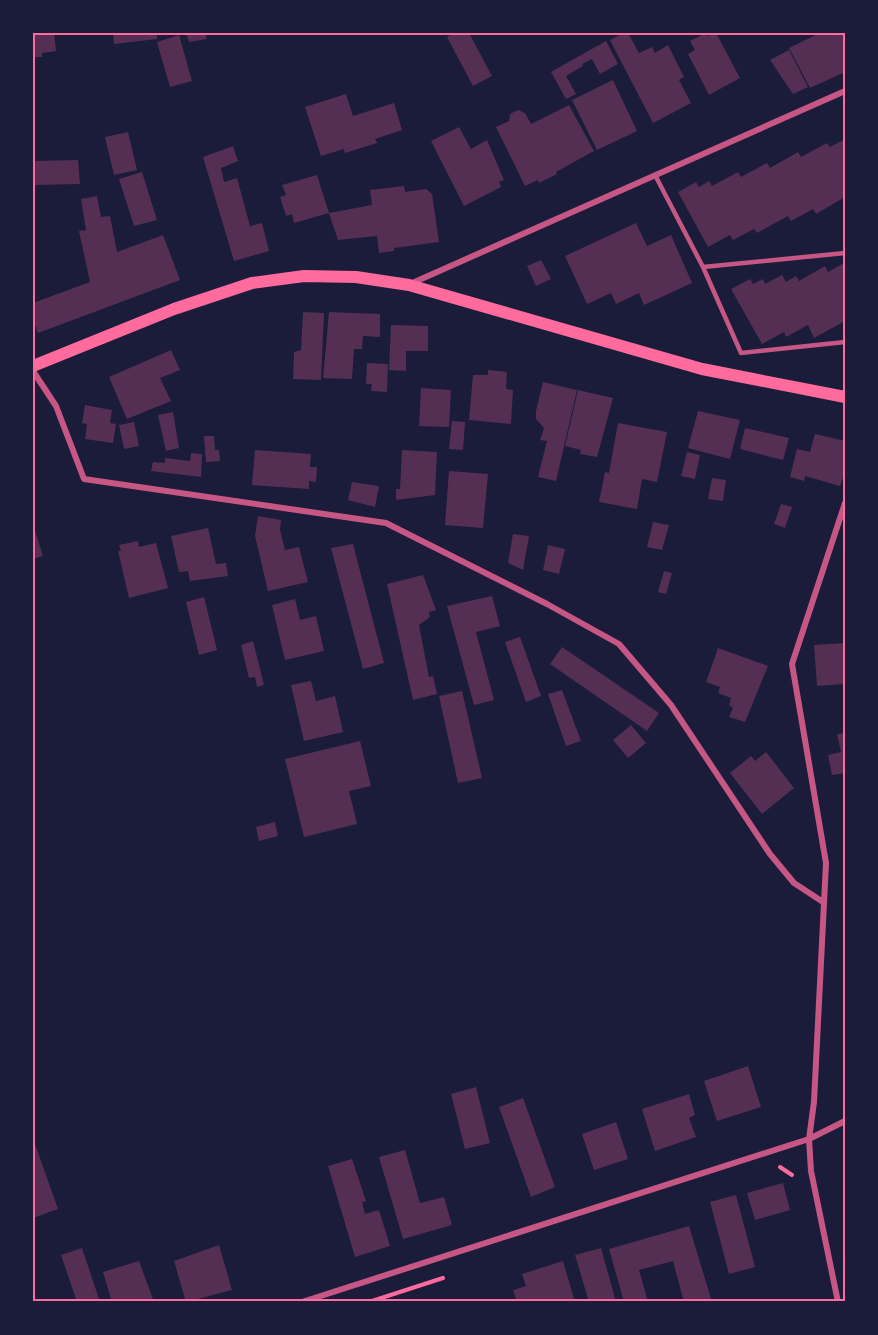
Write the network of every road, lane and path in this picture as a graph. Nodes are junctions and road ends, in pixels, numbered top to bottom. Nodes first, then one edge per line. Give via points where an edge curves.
1 (845, 91) edge
2 (655, 175) junction
3 (845, 253) edge
4 (703, 267) junction
5 (409, 285) junction
6 (845, 342) edge
7 (33, 366) edge
8 (33, 371) edge
9 (845, 397) edge
10 (845, 502) edge
11 (823, 902) junction
12 (845, 1121) edge
13 (809, 1139) junction
14 (302, 1302) edge
15 (838, 1302) edge

1 - 2 street
2 - 4 lane
2 - 5 street
3 - 4 lane
4 - 6 lane via 741,353
5 - 7 main road via 304,276 252,283 174,309
5 - 9 main road via 702,369
8 - 11 street via 56,406 84,479 386,523 619,644 671,705 770,854 794,883
10 - 11 street via 792,664 826,863
11 - 13 street
12 - 13 street
13 - 14 street
13 - 15 street via 811,1171

